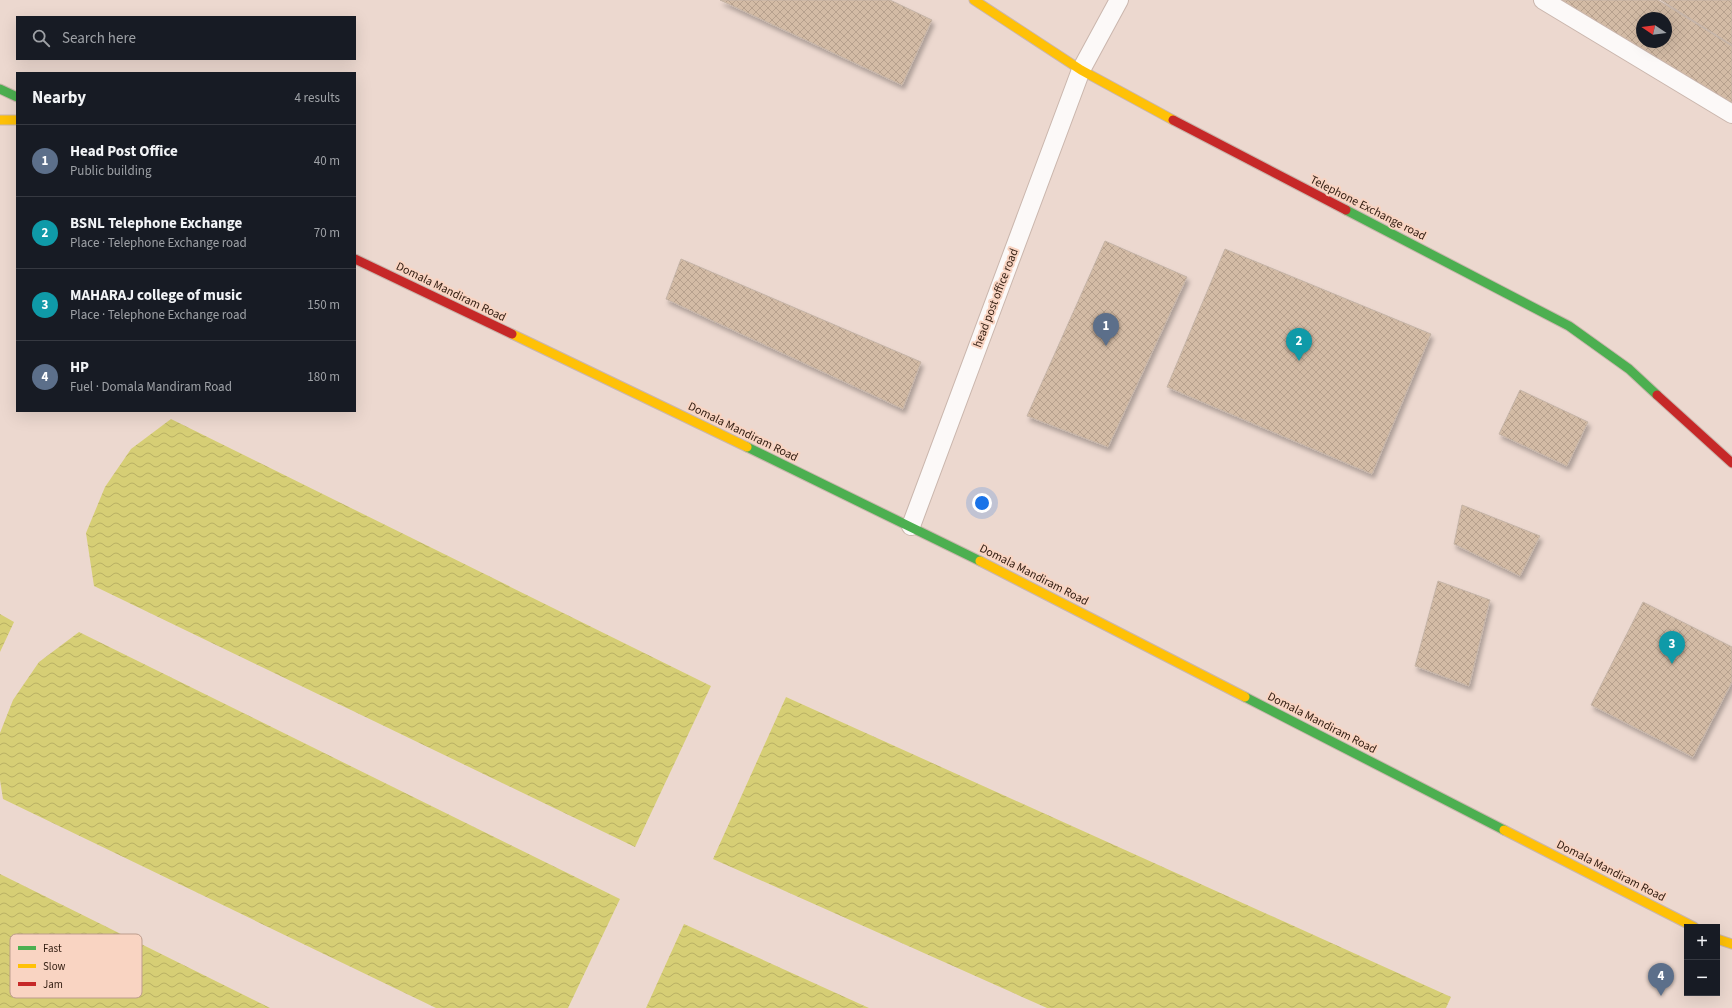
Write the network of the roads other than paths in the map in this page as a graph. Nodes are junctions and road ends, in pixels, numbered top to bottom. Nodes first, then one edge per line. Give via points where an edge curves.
1 (974, 0) edge
2 (1543, 0) edge
3 (1116, 6) edge
4 (1081, 70) junction
5 (0, 89) edge
6 (16, 97) edge
7 (1732, 114) edge
8 (0, 120) edge
9 (16, 120) edge
10 (356, 259) edge
11 (1732, 463) edge
12 (911, 526) junction
13 (1688, 924) edge
14 (1724, 942) edge
15 (1732, 950) edge

1 - 4 street, Telephone Exchange road
2 - 7 lane
3 - 4 lane, head post office road
4 - 11 street, Telephone Exchange road via 1569,326 1629,369
4 - 12 lane, head post office road
5 - 6 street
8 - 9 street
10 - 12 street, Domala Mandiram Road
12 - 13 street, Domala Mandiram Road
14 - 15 street

